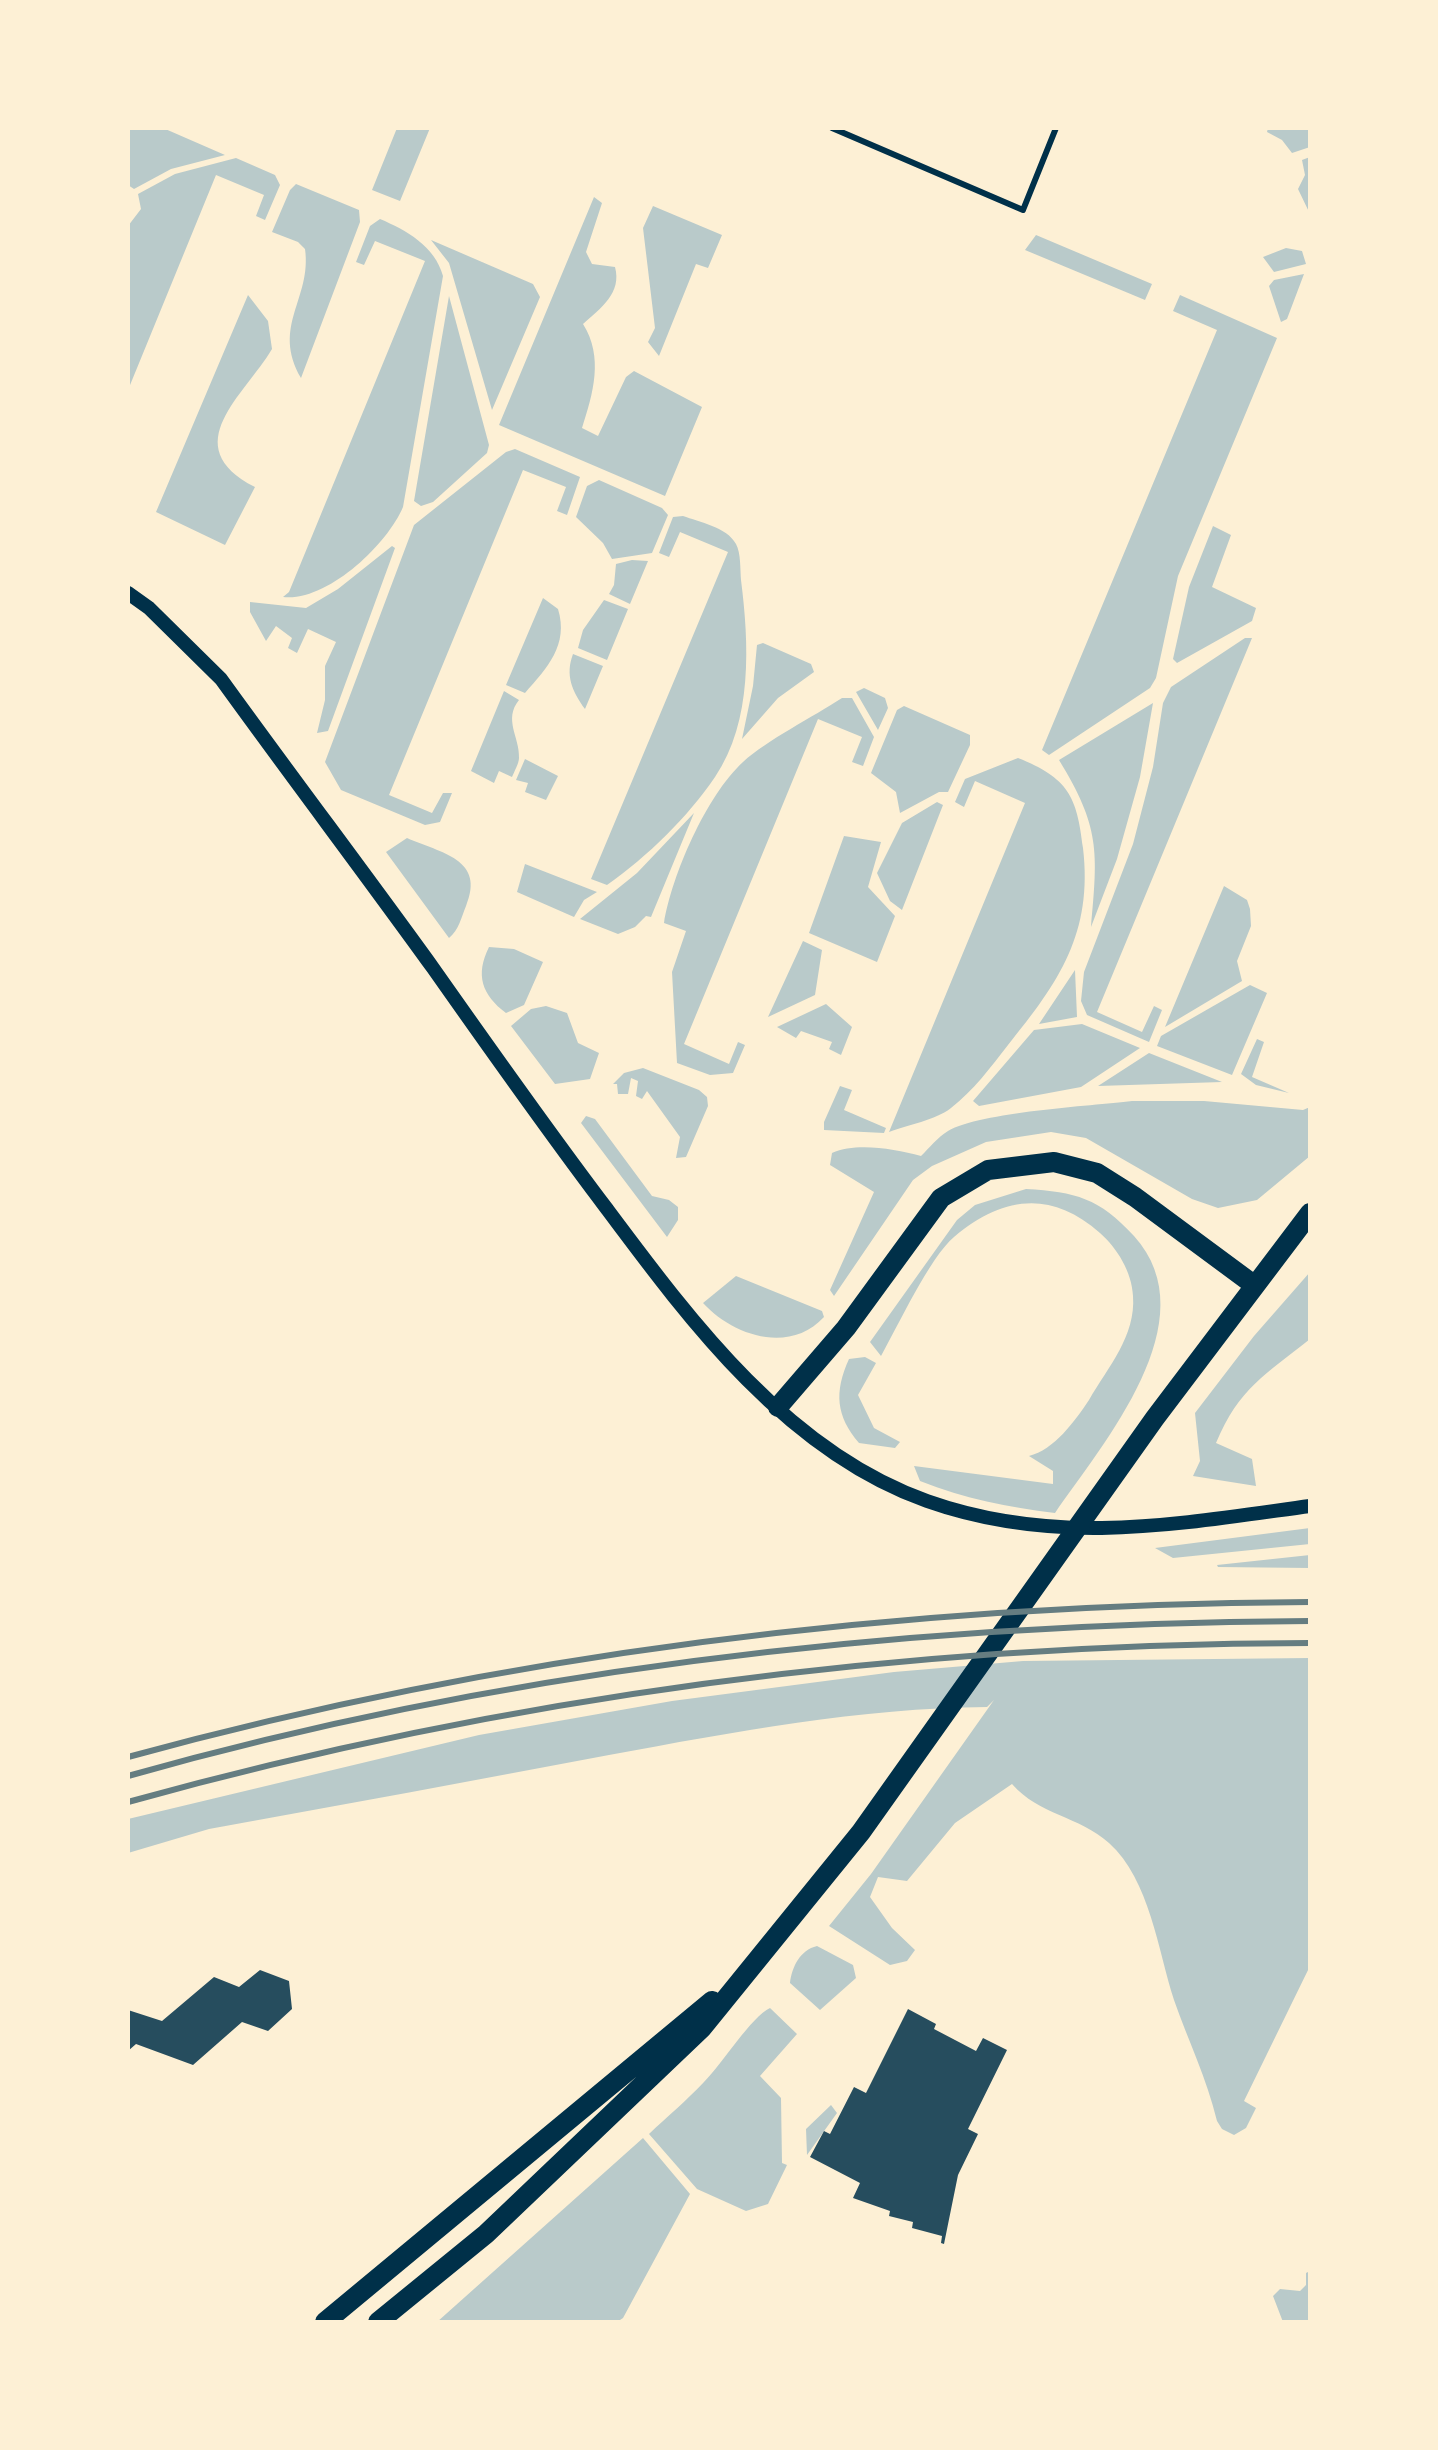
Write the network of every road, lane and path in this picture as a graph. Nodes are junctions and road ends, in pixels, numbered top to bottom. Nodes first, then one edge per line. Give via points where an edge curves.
1 (832, 128) edge
2 (1056, 128) edge
3 (128, 593) edge
4 (1310, 1213) edge
5 (1254, 1285) junction
6 (778, 1407) junction
7 (1310, 1506) edge
8 (739, 1978) junction
9 (325, 2322) edge
10 (378, 2322) edge

1 - 2 lane via 1023,210
3 - 6 street via 221,679 681,1308
4 - 5 main road
5 - 6 main road via 1097,1173 1054,1162 988,1170 941,1198 846,1328
5 - 8 main road via 861,1832
6 - 7 street via 841,1458 895,1489 1021,1526 1169,1525
8 - 9 main road
8 - 10 main road via 702,2028 631,2098 486,2234

